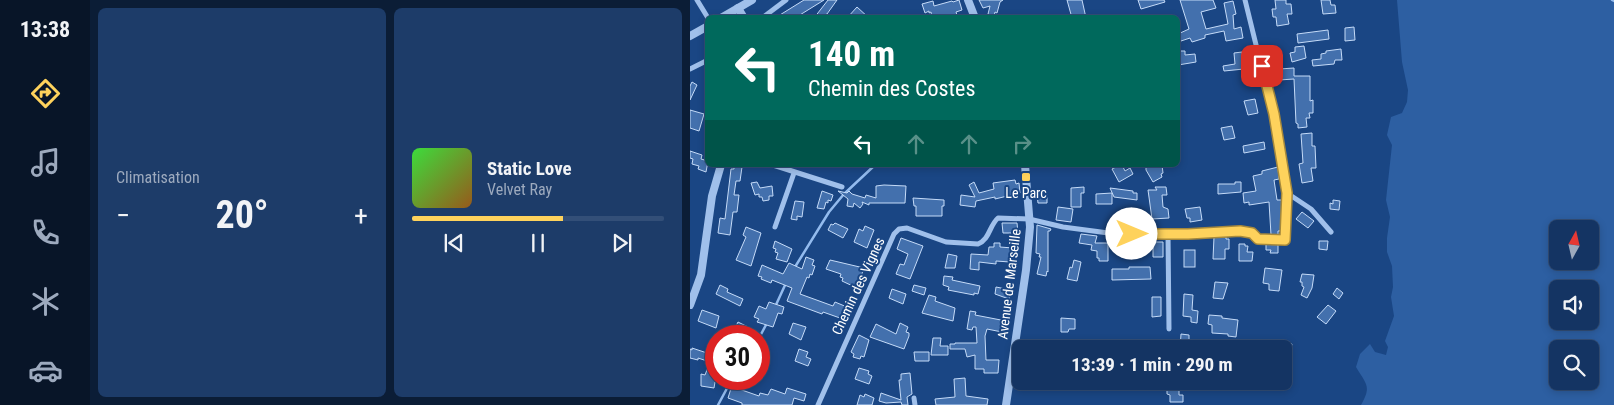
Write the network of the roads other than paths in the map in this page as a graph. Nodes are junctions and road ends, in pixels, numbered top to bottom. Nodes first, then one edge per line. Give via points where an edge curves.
1 (697, 0) edge
2 (752, 0) edge
3 (786, 0) edge
4 (968, 0) edge
5 (1245, 0) edge
6 (738, 8) junction
7 (706, 15) edge
8 (726, 15) edge
9 (742, 15) edge
10 (772, 15) edge
11 (974, 15) edge
12 (705, 28) edge
13 (690, 36) edge
14 (705, 62) edge
15 (690, 69) edge
16 (719, 167) edge
17 (779, 167) edge
18 (1025, 167) edge
19 (794, 172) junction
20 (842, 188) dead end
21 (1287, 193) junction
22 (1029, 219) junction
23 (774, 227) dead end
24 (1331, 232) dead end
25 (1168, 234) junction
26 (690, 305) edge
27 (1169, 329) dead end
28 (914, 398) dead end
29 (818, 405) edge
30 (914, 405) edge
31 (1006, 405) edge

1 - 7 street
2 - 6 street
3 - 10 street
4 - 11 street
5 - 21 street via 1274,114
6 - 8 street
6 - 9 street
12 - 13 street
14 - 15 street
16 - 26 street via 701,275
17 - 19 street
18 - 22 street, Avenue de Marseille
19 - 20 street
19 - 23 street
21 - 24 street via 1311,209
21 - 25 street via 1285,240 1258,239 1252,233 1240,231
22 - 25 street via 1116,234
22 - 29 street, Chemin des Vignes via 998,218 978,244 946,242 907,228 899,229
22 - 31 street, Avenue de Marseille via 1026,270
25 - 27 street
28 - 30 street

